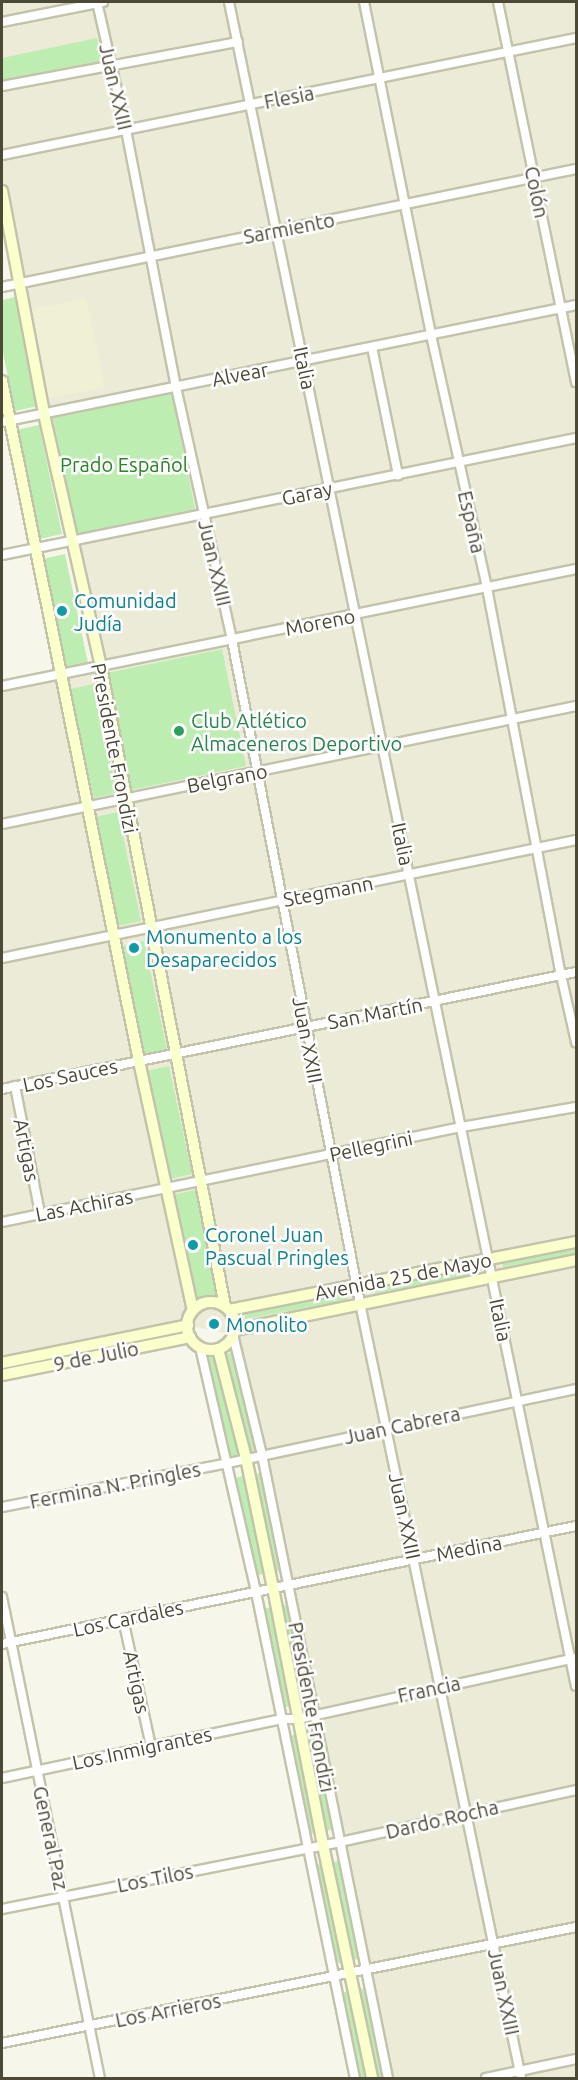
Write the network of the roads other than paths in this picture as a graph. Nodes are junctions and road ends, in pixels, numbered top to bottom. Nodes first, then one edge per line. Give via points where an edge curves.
1 (99, 2) edge
2 (229, 2) edge
3 (364, 2) edge
4 (498, 2) edge
5 (2, 22) edge
6 (576, 38) edge
7 (238, 42) junction
8 (508, 51) junction
9 (111, 64) junction
10 (381, 78) junction
11 (2, 86) edge
12 (250, 105) junction
13 (126, 130) junction
14 (2, 155) edge
15 (576, 169) edge
16 (534, 178) junction
17 (2, 191) edge
18 (406, 204) junction
19 (277, 231) junction
20 (152, 256) junction
21 (20, 283) junction
22 (2, 287) edge
23 (576, 304) edge
24 (561, 308) junction
25 (431, 335) junction
26 (372, 347) junction
27 (303, 361) junction
28 (2, 381) edge
29 (576, 382) edge
30 (176, 387) junction
31 (44, 414) junction
32 (5, 422) edge
33 (576, 438) edge
34 (458, 463) junction
35 (398, 475) junction
36 (330, 489) junction
37 (203, 514) junction
38 (72, 541) junction
39 (36, 548) junction
40 (2, 555) edge
41 (576, 569) edge
42 (487, 588) junction
43 (356, 615) junction
44 (232, 640) junction
45 (101, 667) junction
46 (63, 673) junction
47 (2, 686) edge
48 (576, 706) edge
49 (511, 720) junction
50 (383, 746) junction
51 (256, 772) junction
52 (124, 799) junction
53 (89, 806) junction
54 (2, 824) edge
55 (576, 840) edge
56 (536, 849) junction
57 (409, 874) junction
58 (282, 900) junction
59 (150, 927) junction
60 (114, 934) junction
61 (2, 958) edge
62 (576, 972) edge
63 (561, 975) junction
64 (435, 1000) junction
65 (306, 1027) junction
66 (576, 1042) edge
67 (174, 1054) junction
68 (139, 1061) junction
69 (15, 1086) junction
70 (2, 1089) edge
71 (576, 1107) edge
72 (461, 1127) junction
73 (331, 1154) junction
74 (199, 1180) junction
75 (166, 1188) junction
76 (40, 1213) junction
77 (2, 1221) edge
78 (576, 1242) edge
79 (489, 1259) junction
80 (576, 1260) edge
81 (492, 1277) junction
82 (357, 1285) junction
83 (360, 1304) junction
84 (227, 1308) junction
85 (193, 1310) junction
86 (188, 1325) junction
87 (234, 1333) junction
88 (190, 1337) junction
89 (200, 1347) junction
90 (218, 1348) junction
91 (70, 1349) junction
92 (73, 1361) junction
93 (2, 1363) edge
94 (2, 1375) edge
95 (576, 1389) edge
96 (518, 1401) junction
97 (386, 1428) junction
98 (262, 1455) junction
99 (246, 1458) junction
100 (228, 1463) junction
101 (2, 1507) edge
102 (576, 1526) edge
103 (545, 1533) junction
104 (414, 1559) junction
105 (287, 1585) junction
106 (273, 1588) junction
107 (255, 1592) junction
108 (2, 1597) edge
109 (123, 1619) junction
110 (11, 1642) junction
111 (2, 1644) edge
112 (574, 1659) edge
113 (440, 1686) junction
114 (576, 1686) edge
115 (314, 1715) junction
116 (282, 1719) junction
117 (298, 1719) junction
118 (151, 1746) junction
119 (37, 1770) junction
120 (2, 1778) edge
121 (576, 1790) edge
122 (466, 1813) junction
123 (340, 1842) junction
124 (323, 1845) junction
125 (308, 1848) junction
126 (63, 1896) junction
127 (2, 1909) edge
128 (576, 1927) edge
129 (494, 1944) junction
130 (365, 1970) junction
131 (349, 1974) junction
132 (334, 1976) junction
133 (89, 2026) junction
134 (2, 2043) edge
135 (576, 2060) edge
136 (521, 2075) edge
137 (100, 2079) edge
138 (355, 2079) edge
139 (372, 2079) edge
140 (388, 2079) edge
141 (486, 2079) edge

1 - 5 street
1 - 9 street, Juan XXIII
2 - 7 street, Italia
3 - 10 street, España
4 - 8 street, Colón
6 - 8 street, Flesia
7 - 9 street
7 - 12 street, Italia
8 - 10 street, Flesia
8 - 16 street, Colón
9 - 11 street
9 - 13 street, Juan XXIII
10 - 12 street, Flesia
10 - 18 street, España
12 - 13 street, Flesia
12 - 19 street, Italia
13 - 14 street, Flesia
13 - 20 street, Juan XXIII
15 - 16 street, Sarmiento
16 - 18 street, Sarmiento
16 - 24 street, Colón
17 - 21 main road, Presidente Frondizi
18 - 19 street, Sarmiento
18 - 25 street, España
19 - 20 street, Sarmiento
19 - 27 street, Italia
20 - 21 street, Sarmiento
20 - 30 street, Juan XXIII
21 - 22 street, Sarmiento
21 - 31 main road, Presidente Frondizi
23 - 24 street, Alvear
24 - 25 street, Alvear
24 - 29 street, Colón
25 - 26 street, Alvear
25 - 34 street, España
26 - 27 street, Alvear
26 - 35 street
27 - 30 street, Alvear
27 - 36 street, Italia
28 - 32 main road, Presidente Frondizi
30 - 31 street, Alvear
30 - 37 street, Juan XXIII
31 - 32 street, Alvear
31 - 38 main road, Presidente Frondizi
32 - 39 main road, Presidente Frondizi
33 - 34 street, Garay
34 - 35 street, Garay
34 - 42 street, España
35 - 36 street, Garay
36 - 37 street, Garay
36 - 43 street, Italia
37 - 38 street, Garay
37 - 44 street, Juan XXIII
38 - 39 street, Garay
38 - 45 main road, Presidente Frondizi
39 - 40 street, Garay
39 - 46 main road, Presidente Frondizi
41 - 42 street, Moreno
42 - 43 street, Moreno
42 - 49 street, España
43 - 44 street, Moreno
43 - 50 street, Italia
44 - 45 street, Moreno
44 - 51 street, Juan XXIII
45 - 46 street, Moreno
45 - 52 main road, Presidente Frondizi
46 - 47 street, Moreno
46 - 53 main road, Presidente Frondizi
48 - 49 street, Belgrano
49 - 50 street, Belgrano
49 - 56 street, España
50 - 51 street, Belgrano
50 - 57 street, Italia
51 - 52 street, Belgrano
51 - 58 street, Juan XXIII
52 - 53 street, Belgrano
52 - 59 main road, Presidente Frondizi
53 - 54 street, Belgrano
53 - 60 main road, Presidente Frondizi
55 - 56 street, Stegmann
56 - 57 street, Stegmann
56 - 63 street, España
57 - 58 street, Stegmann
57 - 64 street, Italia
58 - 59 street, Stegmann
58 - 65 street, Juan XXIII
59 - 60 street, Stegmann
59 - 67 main road, Presidente Frondizi
60 - 61 street, Stegmann
60 - 68 main road, Presidente Frondizi
62 - 63 street, San Martín
63 - 64 street, San Martín
63 - 66 street, España
64 - 65 street, San Martín
64 - 72 street, Italia
65 - 67 street, San Martín
65 - 73 street, Juan XXIII
67 - 68 street, San Martín
67 - 74 main road, Presidente Frondizi
68 - 69 street, Los Sauces
68 - 75 main road, Presidente Frondizi
69 - 70 street, Los Sauces
69 - 76 street, Artigas
71 - 72 street, Pellegrini
72 - 73 street, Pellegrini
72 - 79 street, Italia
73 - 74 street, Pellegrini
73 - 82 street, Juan XXIII
74 - 75 street, Pellegrini
74 - 84 main road, Presidente Frondizi
75 - 76 street, Las Achiras
75 - 85 main road, Presidente Frondizi
76 - 77 street, Las Achiras
78 - 79 main road, Avenida 25 de Mayo
79 - 81 street, Italia
79 - 82 main road, Avenida 25 de Mayo
80 - 81 main road, Avenida 25 de Mayo
81 - 83 main road, Avenida 25 de Mayo
81 - 96 street, Italia
82 - 83 street, Juan XXIII
82 - 84 main road, Avenida 25 de Mayo
83 - 87 main road, Avenida 25 de Mayo
83 - 97 street, Juan XXIII
84 - 85 main road via 212,1302
84 - 87 main road via 233,1316
85 - 86 main road
86 - 88 main road
86 - 91 main road, 9 de Julio
87 - 90 main road via 227,1344
87 - 98 street, Presidente Frondizi
88 - 89 main road
88 - 92 main road, 9 de Julio
89 - 90 main road
89 - 100 street, Presidente Frondizi
90 - 99 main road, Presidente Frondizi
91 - 92 main road
91 - 93 main road, 9 de Julio
92 - 94 main road, 9 de Julio
95 - 96 street, Juan Cabrera
96 - 97 street, Juan Cabrera
96 - 103 street, Italia
97 - 98 street, Juan Cabrera
97 - 104 street, Juan XXIII
98 - 99 street, Juan Cabrera
98 - 105 street, Presidente Frondizi
99 - 100 street, Juan Cabrera
99 - 106 main road, Presidente Frondizi
100 - 101 street, Fermina N. Pringles
100 - 107 street, Presidente Frondizi
102 - 103 street, Medina
103 - 104 street, Medina
103 - 112 street, Italia
104 - 105 street, Medina
104 - 113 street, Juan XXIII
105 - 106 street, Medina
105 - 115 street, Presidente Frondizi
106 - 107 street, Medina
106 - 117 main road, Presidente Frondizi
107 - 109 street, Los Cardales
107 - 116 street, Presidente Frondizi
108 - 110 street, General Paz
109 - 110 street, Los Cardales
109 - 118 street, Artigas
110 - 111 street, Los Cardales
110 - 119 street, General Paz
112 - 113 street, Francia
112 - 114 street, Italia
113 - 115 street, Francia
113 - 122 street, Juan XXIII
115 - 117 street, Francia
115 - 123 street, Presidente Frondizi
116 - 117 street, Francia
116 - 118 street, Los Inmigrantes
116 - 125 street, Presidente Frondizi
117 - 124 main road, Presidente Frondizi
118 - 119 street, Los Inmigrantes
119 - 120 street, Los Inmigrantes
119 - 126 street, General Paz
121 - 122 street, Dardo Rocha
122 - 123 street, Dardo Rocha
122 - 129 street, Juan XXIII
123 - 124 street, Dardo Rocha
123 - 130 street, Presidente Frondizi
124 - 125 street, Dardo Rocha
124 - 131 main road, Presidente Frondizi
125 - 126 street, Los Tilos
125 - 132 street, Presidente Frondizi
126 - 127 street, Los Tilos
126 - 133 street, General Paz
128 - 129 street, Los Arrieros
129 - 130 street, Los Arrieros
129 - 136 street, Juan XXIII
130 - 131 street, Los Arrieros
130 - 140 street, Presidente Frondizi
131 - 132 street, Los Arrieros
131 - 139 main road, Presidente Frondizi
132 - 133 street, Los Arrieros
132 - 138 street, Presidente Frondizi
133 - 134 street, Los Arrieros
133 - 137 street, General Paz
135 - 136 street
136 - 141 street

